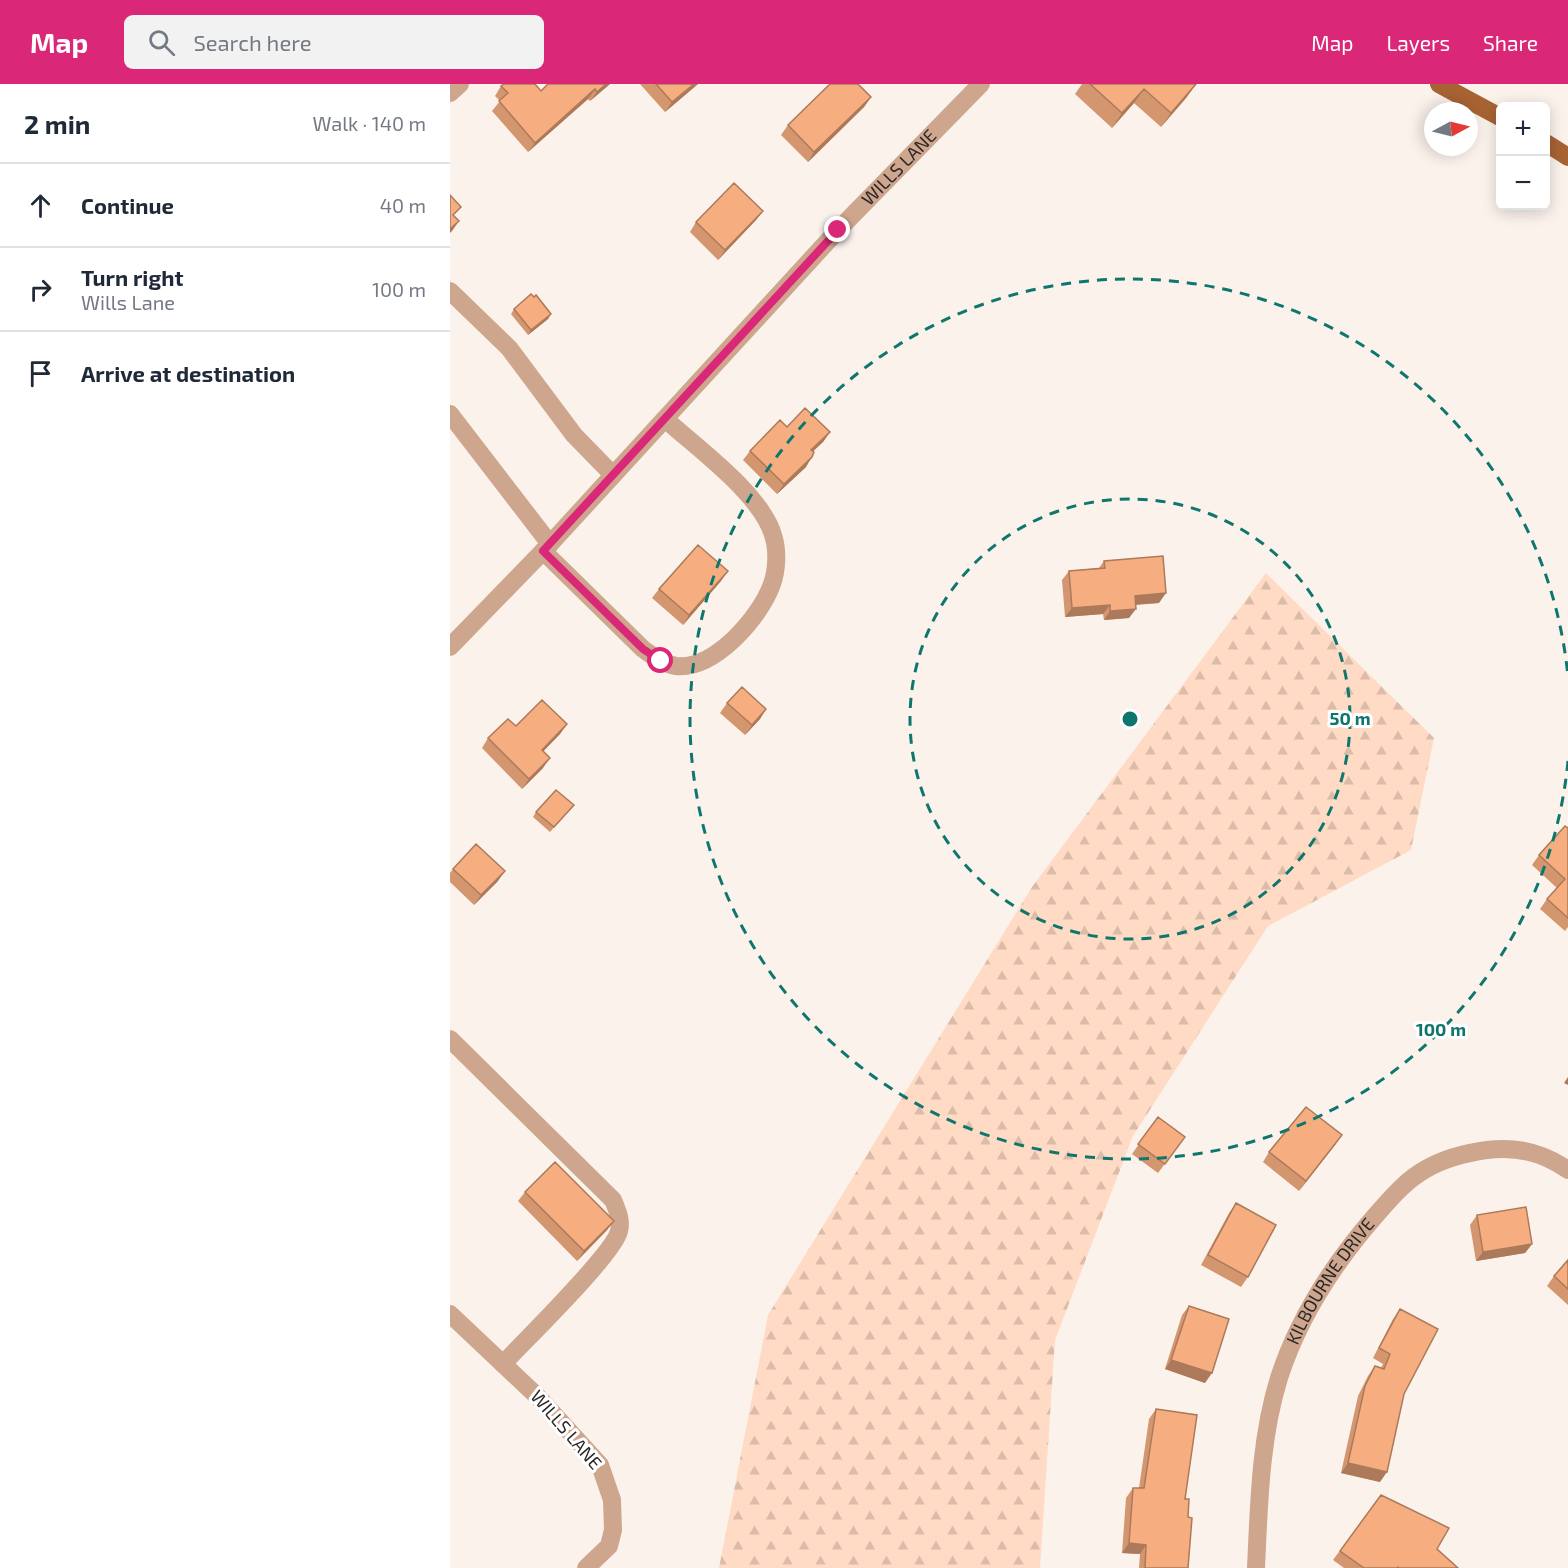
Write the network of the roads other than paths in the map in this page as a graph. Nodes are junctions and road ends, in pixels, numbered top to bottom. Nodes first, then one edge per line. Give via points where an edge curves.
1 (460, 84) edge
2 (981, 84) edge
3 (1449, 86) edge
4 (450, 93) edge
5 (1496, 115) edge
6 (1550, 146) edge
7 (1568, 157) edge
8 (450, 291) edge
9 (450, 414) edge
10 (665, 419) junction
11 (613, 475) junction
12 (547, 548) junction
13 (450, 647) edge
14 (450, 1039) edge
15 (1568, 1170) edge
16 (450, 1314) edge
17 (503, 1364) junction
18 (586, 1568) edge
19 (1256, 1568) edge

1 - 4 street
2 - 10 street, WILLS LANE via 838,230
3 - 5 main road
6 - 7 main road
8 - 11 street via 509,348 574,435
9 - 12 street
10 - 11 street, WILLS LANE
10 - 12 street via 747,493 761,509 774,536 772,582 766,598 746,625 723,650 706,660 675,666 661,661 643,649
11 - 12 street, WILLS LANE
12 - 13 street, WILLS LANE
14 - 17 street via 613,1200 620,1220 619,1234 603,1257
15 - 19 street, KILBOURNE DRIVE via 1552,1158 1524,1150 1499,1148 1448,1158 1404,1185 1328,1275 1302,1323 1279,1379 1264,1449
16 - 17 street, WILLS LANE
17 - 18 street, WILLS LANE via 600,1465 607,1481 613,1530 609,1546

